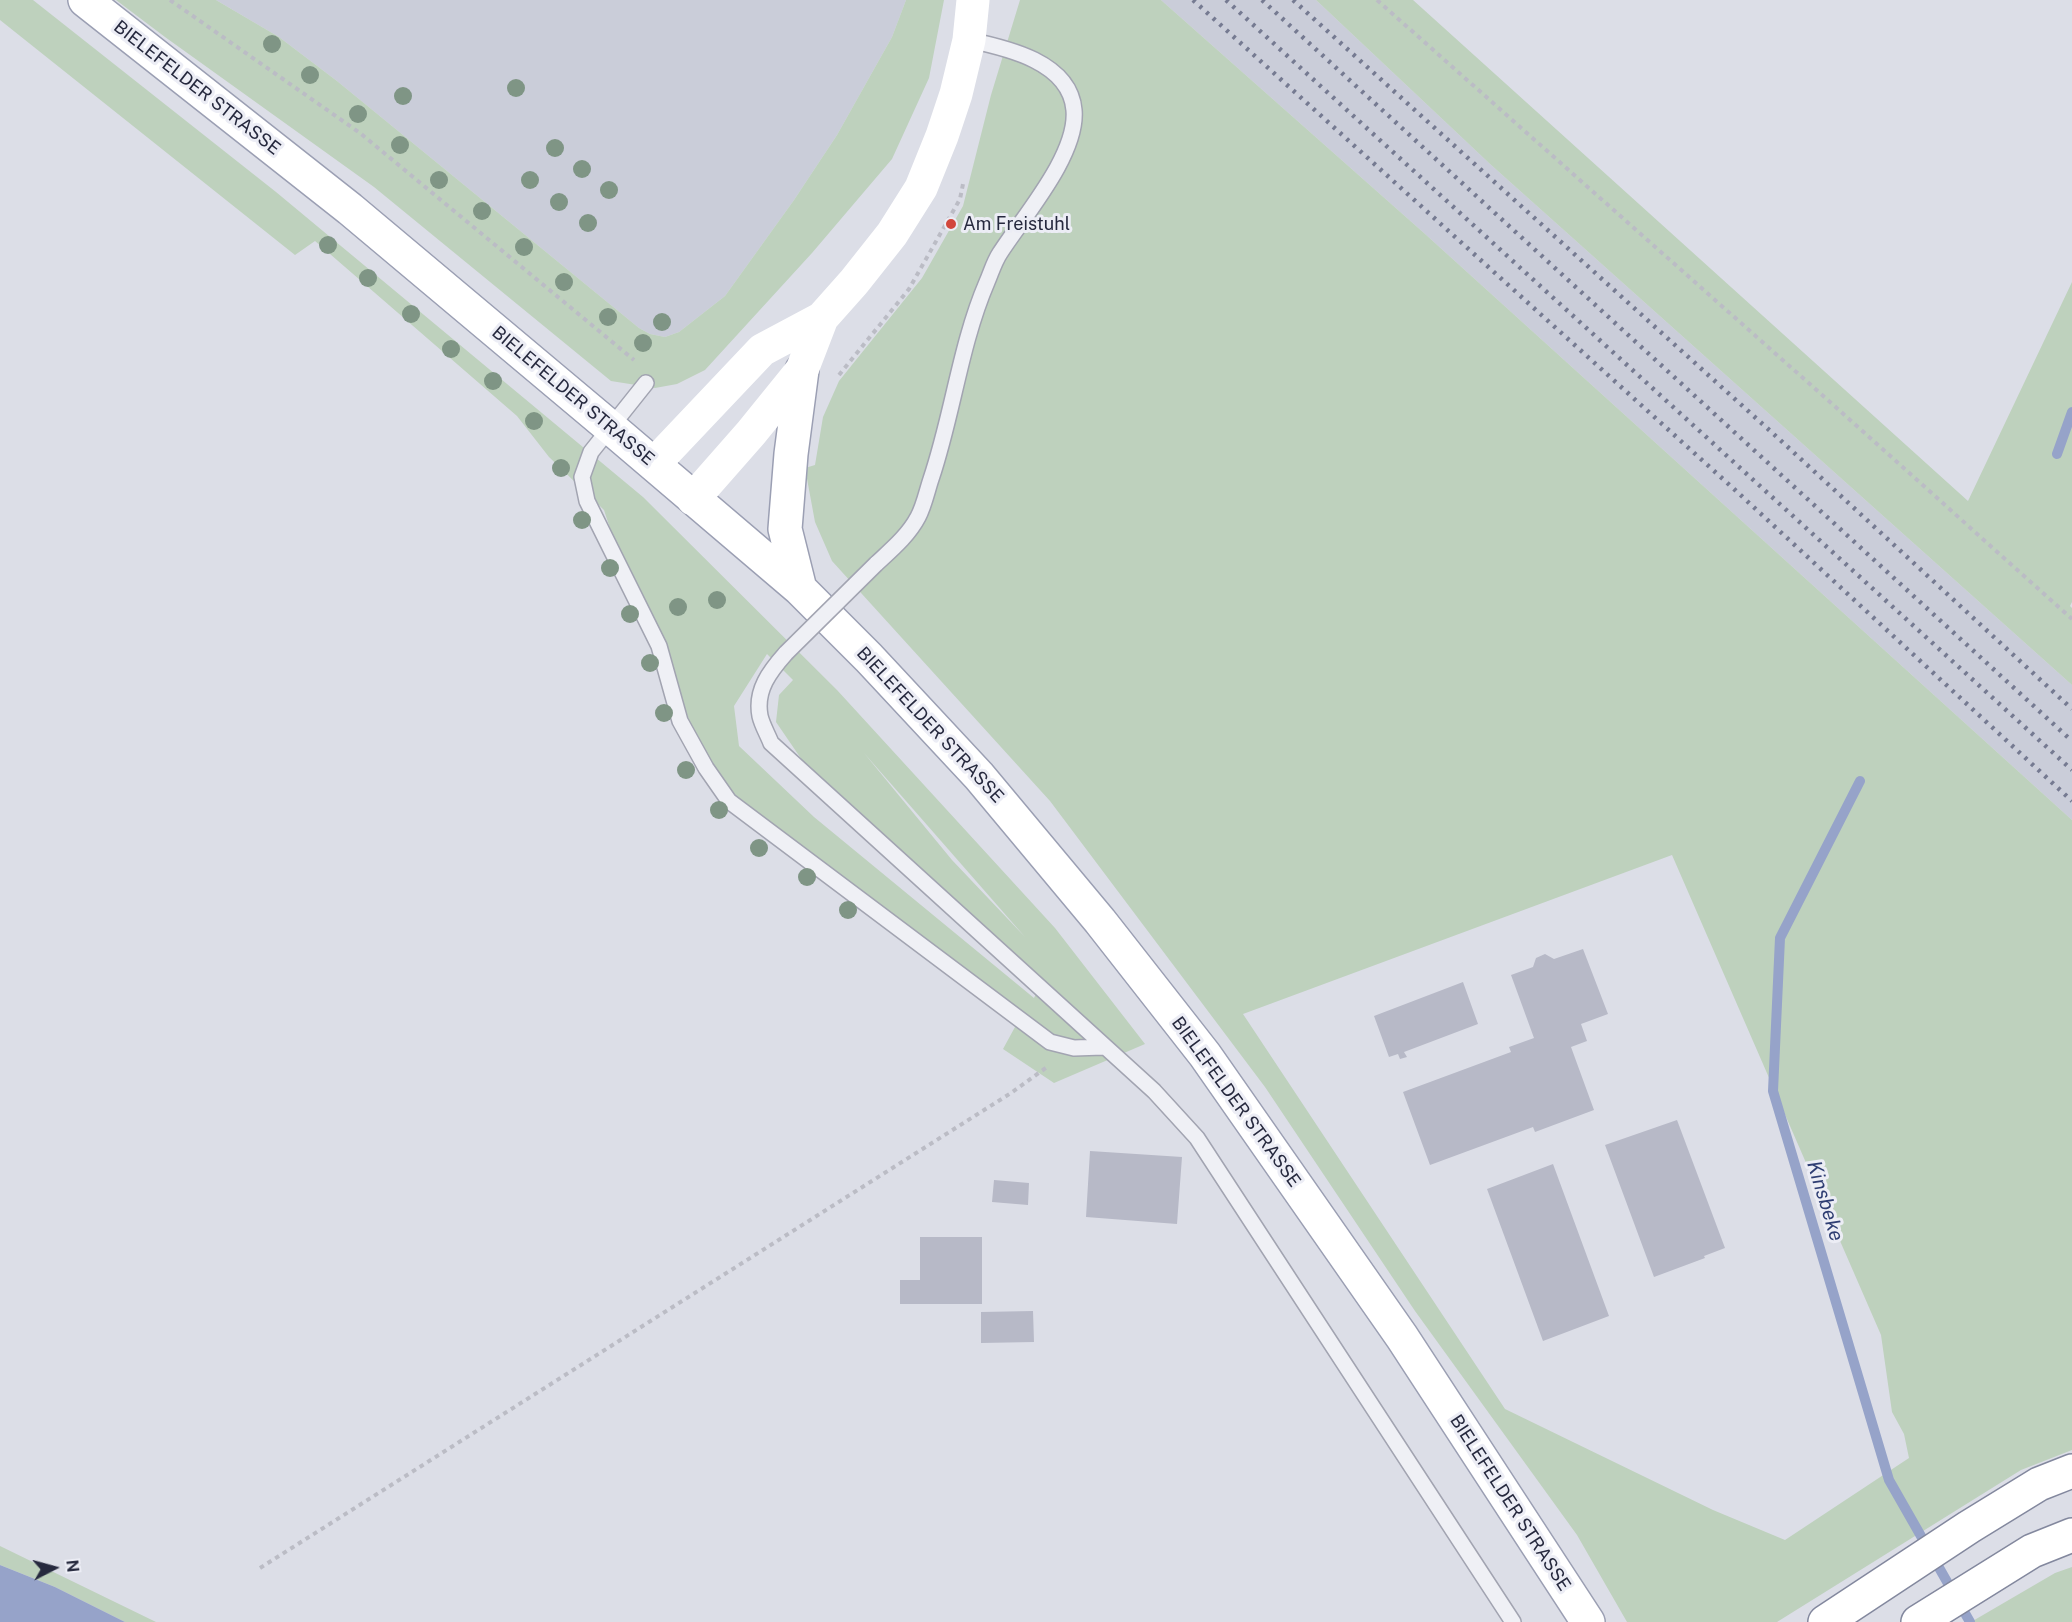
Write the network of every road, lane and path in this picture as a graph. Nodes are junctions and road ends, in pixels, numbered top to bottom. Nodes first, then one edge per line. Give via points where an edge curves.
1 (85, 0) edge
2 (171, 0) edge
3 (973, 0) edge
4 (1377, 0) edge
5 (969, 40) junction
6 (822, 318) junction
7 (802, 370) junction
8 (646, 383) joint
9 (611, 428) junction
10 (654, 464) junction
11 (693, 499) junction
12 (800, 589) junction
13 (2072, 619) edge
14 (1103, 1047) junction
15 (1074, 1048) junction
16 (2072, 1471) edge
17 (2072, 1535) edge
18 (260, 1568) dead end
19 (1922, 1619) edge
20 (1513, 1622) edge
21 (1588, 1622) edge
22 (1825, 1622) edge

1 - 9 main road, BIELEFELDER STRASSE via 350,209
2 - 8 path via 360,133 644,368
3 - 5 main road
4 - 13 path
5 - 6 main road via 956,94 921,188 892,234
5 - 14 lane, bridge via 999,46 1044,64 1067,87 1074,111 1071,132 1060,163 999,255 980,299 919,516 906,536 770,671 761,689 760,716 771,743
6 - 7 main road
6 - 10 main road via 762,350
7 - 11 main road
7 - 12 main road via 785,529
8 - 9 lane
9 - 10 main road, BIELEFELDER STRASSE
9 - 15 lane via 591,452 582,477 587,501 659,646 681,721 729,801 1050,1042
10 - 11 main road, BIELEFELDER STRASSE
11 - 12 main road, BIELEFELDER STRASSE
12 - 21 main road, BIELEFELDER STRASSE via 979,776 1205,1055 1402,1337
14 - 15 lane
14 - 20 lane via 1154,1091 1197,1138
15 - 18 path via 1001,1100
16 - 22 main road via 2039,1485 1969,1527
17 - 19 main road via 2032,1551

